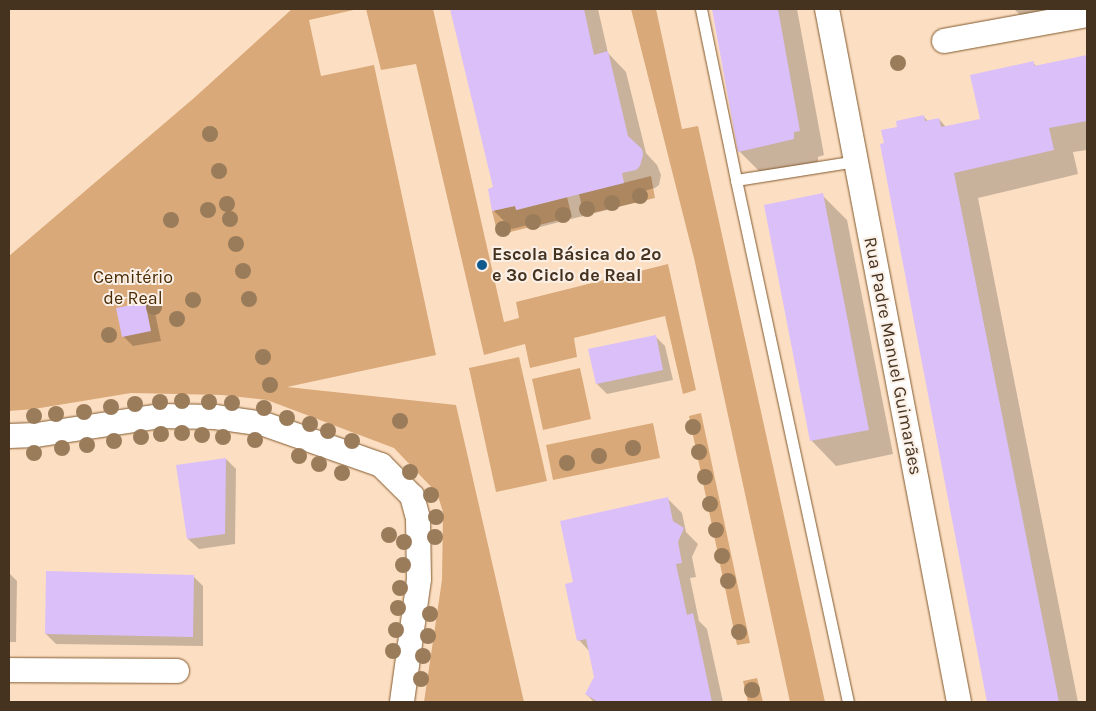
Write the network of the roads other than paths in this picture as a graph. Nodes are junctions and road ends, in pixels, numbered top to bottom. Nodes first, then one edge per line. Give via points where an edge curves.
1 (702, 9) edge
2 (827, 9) edge
3 (1087, 15) edge
4 (944, 41) dead end
5 (856, 161) junction
6 (736, 180) junction
7 (9, 436) edge
8 (9, 670) edge
9 (177, 671) dead end
10 (402, 702) edge
11 (848, 702) edge
12 (959, 702) edge

1 - 6 lane
2 - 5 street, Rua Padre Manuel Guimarães
3 - 4 street
5 - 6 lane
5 - 12 street, Rua Padre Manuel Guimarães
6 - 11 lane
7 - 10 street via 36,435 160,416 215,417 264,424 381,465 412,496 418,518 419,579
8 - 9 street

